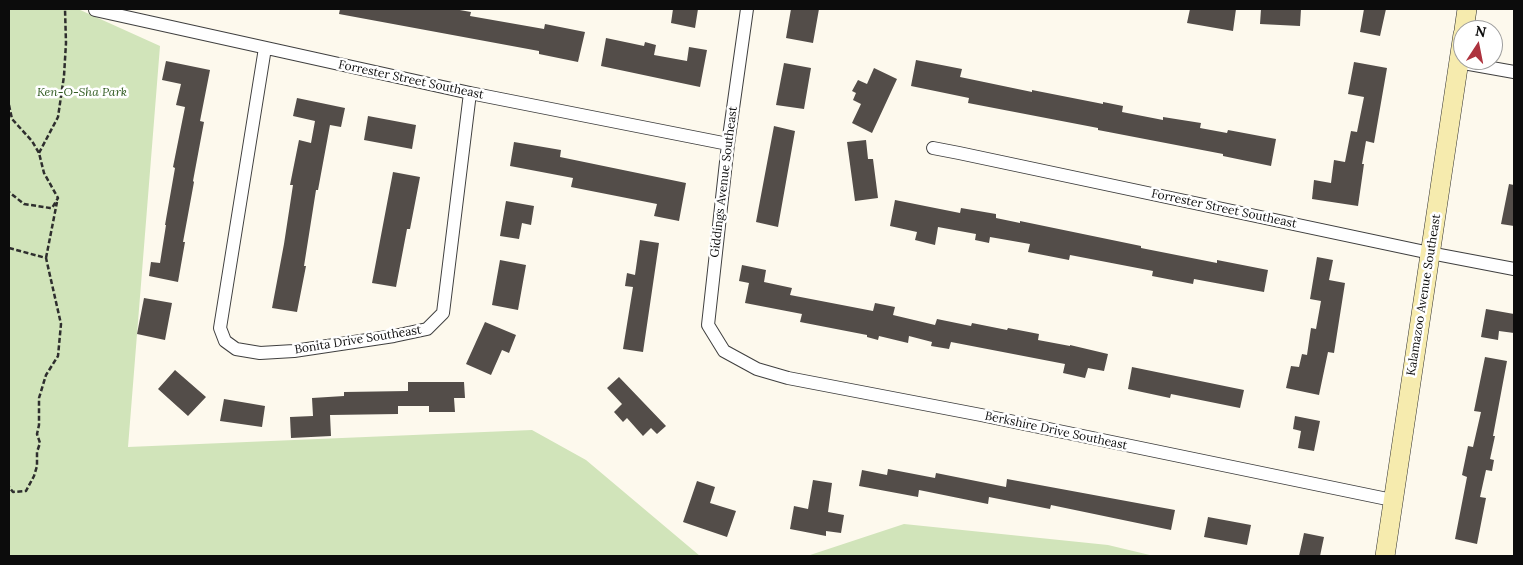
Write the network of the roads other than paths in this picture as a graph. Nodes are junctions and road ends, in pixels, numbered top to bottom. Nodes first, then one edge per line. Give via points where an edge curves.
1 (747, 9) edge
2 (95, 10) edge
3 (265, 48) junction
4 (1457, 70) edge
5 (470, 94) junction
6 (728, 144) junction
7 (933, 148) dead end
8 (1430, 253) junction
9 (1514, 269) edge
10 (724, 351) joint
11 (1392, 500) junction
12 (1385, 556) edge

1 - 6 street, Giddings Avenue Southeast
2 - 3 street, Forrester Street Southeast
3 - 5 street, Forrester Street Southeast
3 - 5 street, Bonita Drive Southeast via 220,328 225,341 236,349 260,353 294,351 385,338 427,329 443,313
4 - 8 main road, Kalamazoo Avenue Southeast
5 - 6 street, Forrester Street Southeast
6 - 10 street, Giddings Avenue Southeast via 708,325
7 - 8 street, Forrester Street Southeast
8 - 9 street, Forrester Street Southeast
8 - 11 main road, Kalamazoo Avenue Southeast
10 - 11 street, Berkshire Drive Southeast via 757,369 788,378
11 - 12 main road, Kalamazoo Avenue Southeast

